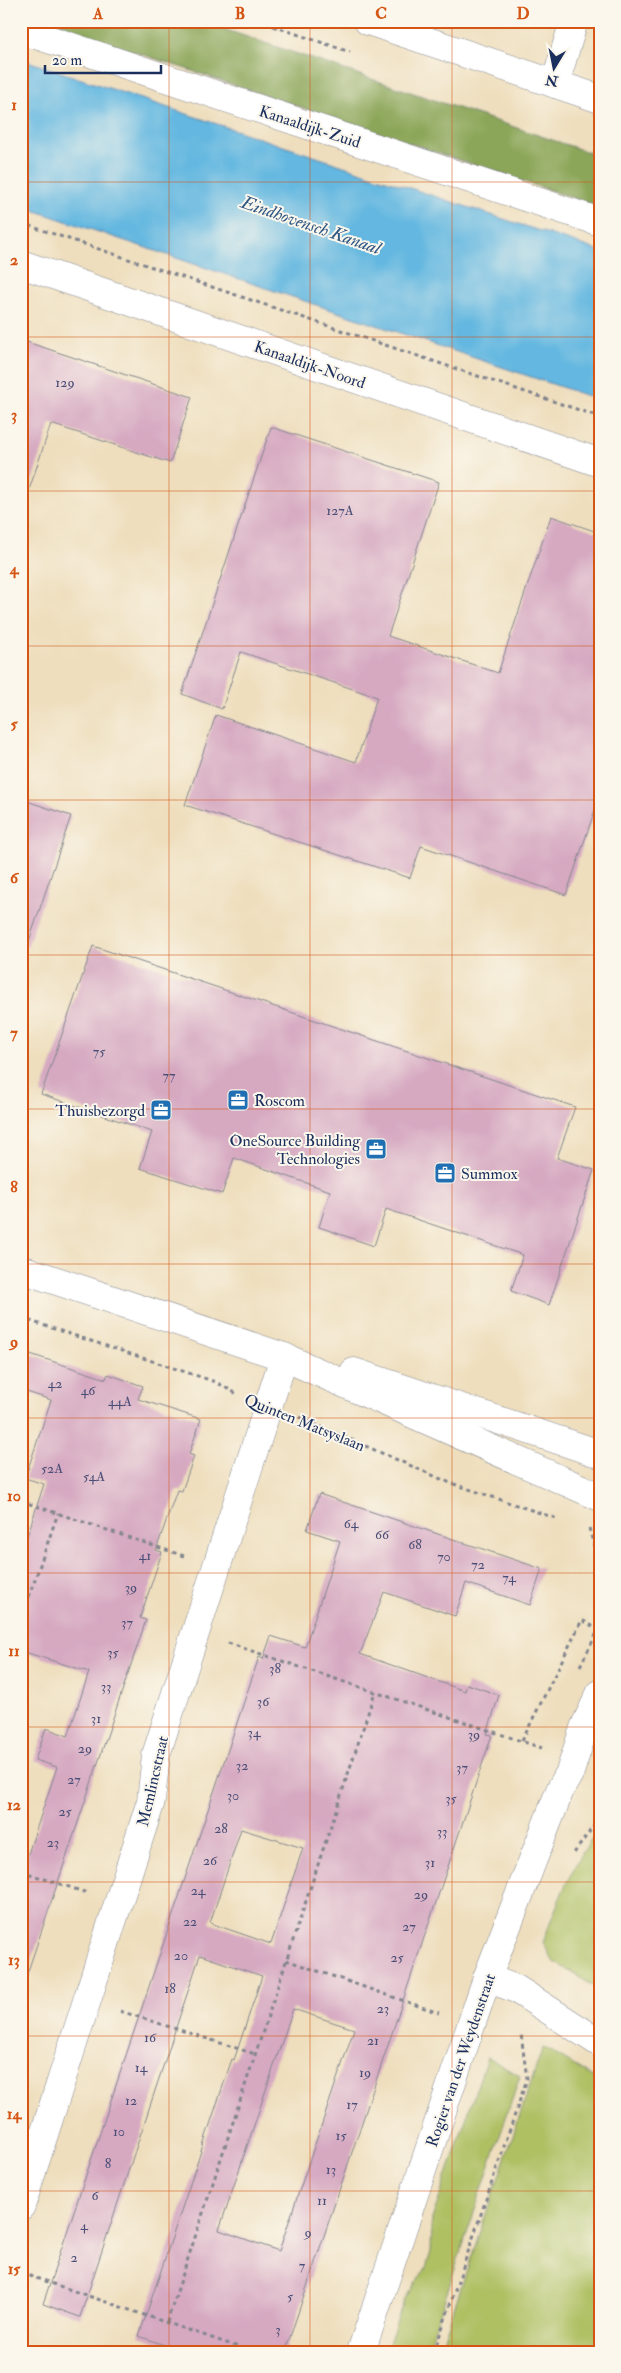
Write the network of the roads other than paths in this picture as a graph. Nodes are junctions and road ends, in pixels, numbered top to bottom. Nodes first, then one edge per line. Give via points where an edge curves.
1 (368, 21) edge
2 (574, 21) edge
3 (21, 30) edge
4 (555, 84) junction
5 (600, 99) edge
6 (600, 222) edge
7 (21, 264) edge
8 (600, 463) edge
9 (21, 1269) edge
10 (284, 1357) junction
11 (600, 1454) edge
12 (600, 1497) edge
13 (600, 1694) edge
14 (600, 1742) edge
15 (570, 1772) junction
16 (487, 1978) junction
17 (600, 2043) edge
18 (21, 2206) edge
19 (361, 2352) edge

1 - 4 street
2 - 4 street
3 - 6 street, Kanaaldijk-Zuid
4 - 5 street
7 - 8 street, Kanaaldijk-Noord
9 - 10 street
10 - 11 street via 366,1374
10 - 12 street
10 - 18 street, Memlincstraat via 194,1632 156,1755 151,1801
13 - 15 street, Rogier van der Weydenstraat via 584,1728
14 - 15 street, Rogier van der Weydenstraat
15 - 16 street, Rogier van der Weydenstraat via 560,1790
16 - 17 street via 516,1989
16 - 19 street, Rogier van der Weydenstraat

